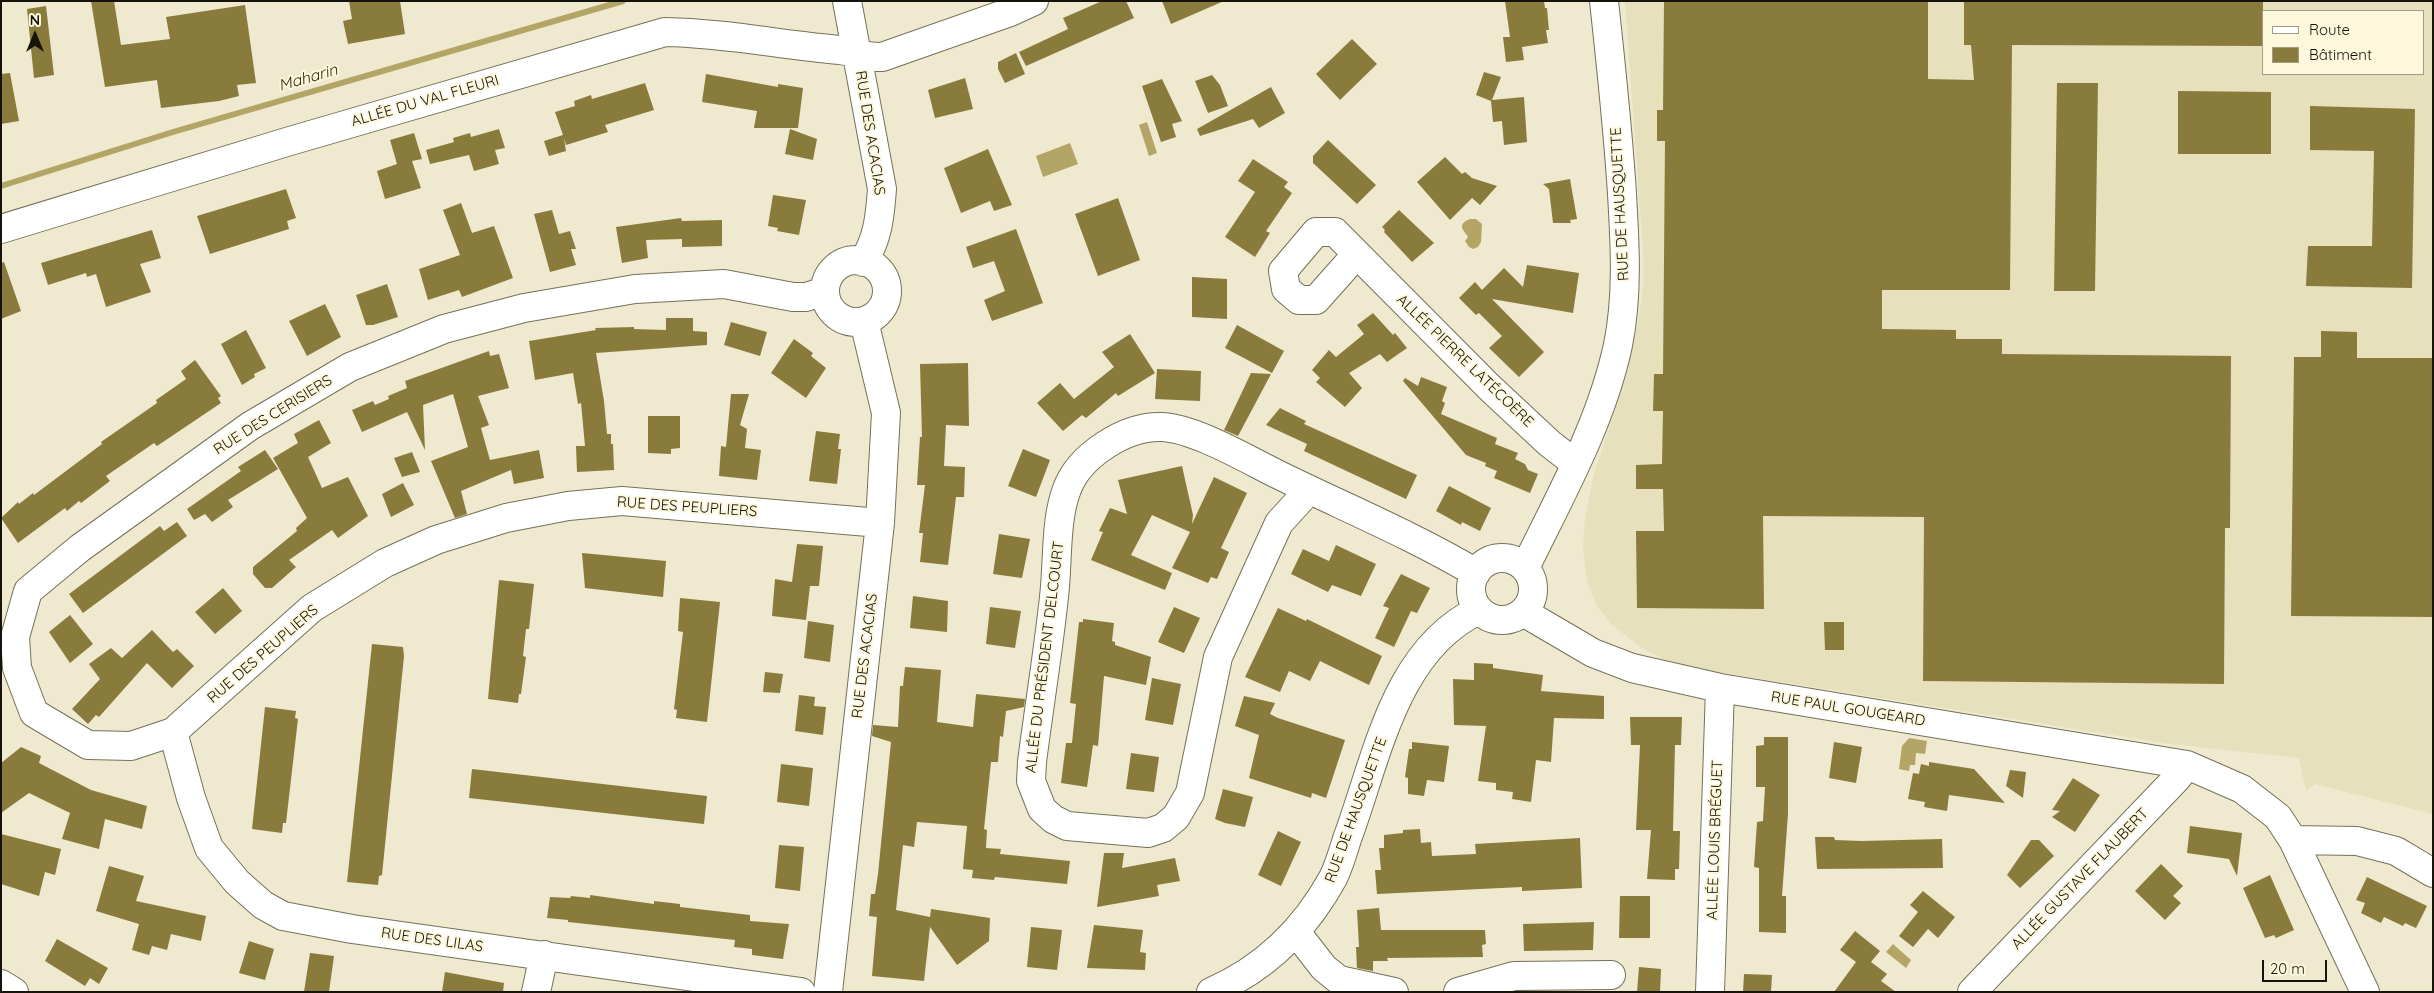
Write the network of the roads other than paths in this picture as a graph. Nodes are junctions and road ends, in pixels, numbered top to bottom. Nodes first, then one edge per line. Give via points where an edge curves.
1 (847, 1) edge
2 (1034, 1) edge
3 (1604, 1) edge
4 (857, 54) junction
5 (1, 229) edge
6 (1356, 255) dead end
7 (863, 262) junction
8 (825, 291) junction
9 (864, 321) junction
10 (1576, 464) junction
11 (1309, 490) junction
12 (880, 523) junction
13 (1525, 568) junction
14 (1476, 573) junction
15 (1479, 610) junction
16 (1523, 612) junction
17 (1720, 688) junction
18 (173, 732) junction
19 (2186, 765) junction
20 (2293, 840) junction
21 (2433, 873) edge
22 (1296, 932) junction
23 (544, 955) junction
24 (1610, 975) dead end
25 (1, 984) edge
26 (14, 992) edge
27 (536, 992) edge
28 (801, 992) edge
29 (828, 992) edge
30 (1211, 992) edge
31 (1394, 992) edge
32 (1458, 992) edge
33 (1710, 992) edge
34 (1972, 992) edge
35 (2365, 992) edge

1 - 4 street, RUE DES ACACIAS
2 - 4 street, ALLÉE DU VAL FLEURI via 882,58
3 - 10 street, RUE DE HAUSQUETTE via 1620,157 1624,296 1618,345 1603,400
4 - 5 street, ALLÉE DU VAL FLEURI via 696,33 665,32
4 - 7 street, RUE DES ACACIAS via 882,189 873,246
6 - 10 street, ALLÉE PIERRE LATÉCOÈRE via 1496,393
7 - 8 street via 841,264 827,281
7 - 9 street via 880,272 887,291 880,310
8 - 9 street via 837,316 854,322
8 - 18 street, RUE DES CERISIERS via 793,297 724,284 635,289 524,308 444,329 350,367 250,426 80,548 28,591 15,637 16,668 34,713 88,746 131,746
9 - 12 street, RUE DES ACACIAS via 886,413
10 - 13 street, RUE DE HAUSQUETTE
11 - 11 street, ALLÉE DU PRÉSIDENT DELCOURT via 1203,438 1160,427 1140,430 1121,438 1088,459 1074,474 1066,489 1061,518 1032,762 1031,781 1035,795 1042,809 1053,818 1067,826 1148,833 1163,828 1176,817 1190,793 1218,657 1279,523
11 - 14 street, ALLÉE DU PRÉSIDENT DELCOURT
12 - 18 street, RUE DES PEUPLIERS via 622,501 568,506 506,518 436,540 385,563 312,608
12 - 29 street, RUE DES ACACIAS
13 - 14 street via 1518,562 1499,558 1482,566
13 - 16 street via 1533,586 1529,605
14 - 15 street via 1471,592
15 - 16 street via 1496,620 1515,617
15 - 22 street, RUE DE HAUSQUETTE via 1453,625 1434,642 1411,671 1393,707 1334,876
16 - 17 street, RUE PAUL GOUGEARD via 1593,653 1632,668
17 - 19 street, RUE PAUL GOUGEARD
17 - 33 street, ALLÉE LOUIS BRÉGUET
18 - 23 street, RUE DES LILAS via 209,848 237,882 263,905 284,916 352,929
19 - 20 street, RUE PAUL GOUGEARD via 2242,789 2262,803 2278,817
19 - 34 street, ALLÉE GUSTAVE FLAUBERT
20 - 21 street via 2357,841 2396,851
20 - 35 street, RUE PAUL GOUGEARD
22 - 30 street, RUE DE HAUSQUETTE via 1236,981
22 - 31 street via 1324,968 1339,980
23 - 27 street
23 - 28 street, RUE DES LILAS
24 - 32 street via 1514,976
25 - 26 street

